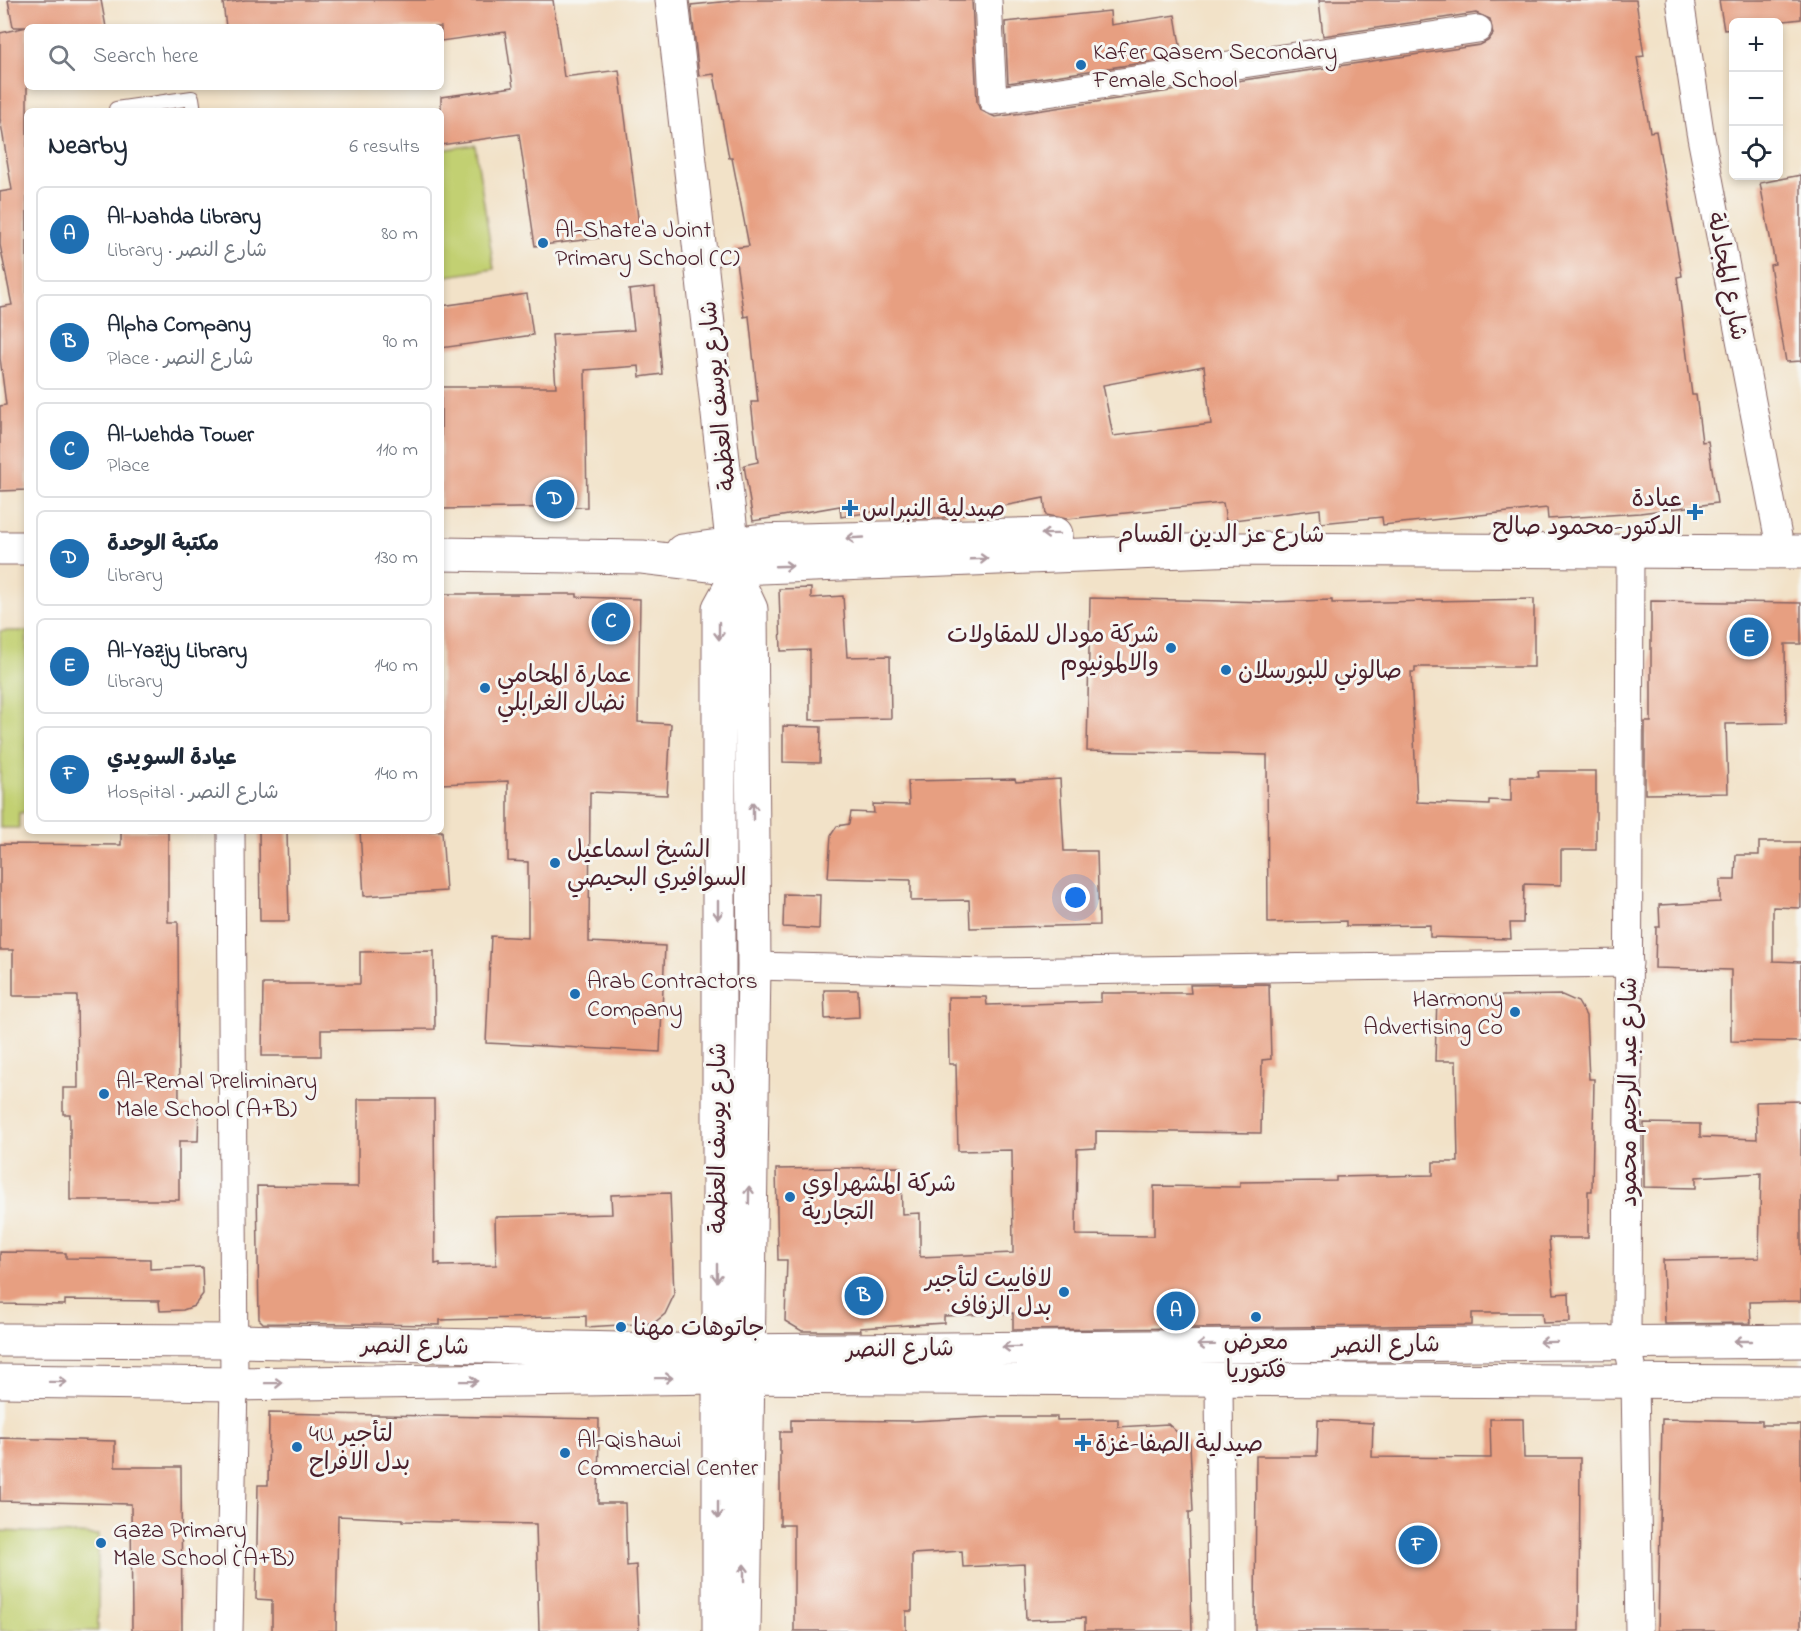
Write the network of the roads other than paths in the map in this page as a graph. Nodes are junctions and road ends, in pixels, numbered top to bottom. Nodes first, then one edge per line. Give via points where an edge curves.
1 (672, 0) edge
2 (988, 0) edge
3 (1680, 0) edge
4 (1478, 29) dead end
5 (123, 108) edge
6 (194, 108) edge
7 (1791, 545) edge
8 (0, 548) edge
9 (24, 548) edge
10 (1630, 553) junction
11 (444, 554) edge
12 (735, 563) junction
13 (231, 834) edge
14 (1629, 963) junction
15 (754, 966) junction
16 (0, 1340) edge
17 (234, 1341) junction
18 (1627, 1341) junction
19 (1801, 1341) edge
20 (731, 1364) junction
21 (1219, 1380) junction
22 (1635, 1380) junction
23 (0, 1381) edge
24 (1801, 1382) edge
25 (234, 1384) junction
26 (229, 1631) edge
27 (719, 1631) edge
28 (744, 1631) edge
29 (1221, 1631) edge
30 (1639, 1631) edge

1 - 12 main road, شارع يوسف العظمة
2 - 4 street via 993,101
3 - 7 street, شارع المجادلة via 1700,132
5 - 6 lane via 192,98
7 - 10 main road, شارع عز الدين القسام
7 -> 12 main road, شارع عز الدين القسام via 1080,533 891,536
8 - 9 main road
12 -> 10 main road, شارع عز الدين القسام via 1239,549
10 - 14 street, شارع عبد الرحيم محمود
11 - 12 main road, شارع عز الدين القسام via 642,557
15 -> 12 main road, شارع يوسف العظمة via 752,609
12 -> 20 main road, شارع يوسف العظمة via 719,608
13 - 17 street
14 - 15 street via 986,972
14 - 18 street, شارع عبد الرحيم محمود
20 -> 15 main road, شارع يوسف العظمة
16 - 17 main road, شارع النصر
17 - 20 main road, شارع النصر
17 - 25 street
19 -> 18 main road, شارع النصر
18 -> 20 main road, شارع النصر
18 - 22 street, شارع عبد الرحيم محمود
20 - 21 main road, شارع النصر
25 -> 20 main road, شارع النصر
20 -> 27 main road, شارع يوسف العظمة
28 -> 20 main road, شارع يوسف العظمة
21 - 22 main road, شارع النصر
21 - 29 street
22 - 24 main road, شارع النصر
22 - 30 street, شارع عبد الرحيم محمود
23 -> 25 main road, شارع النصر
25 - 26 street

